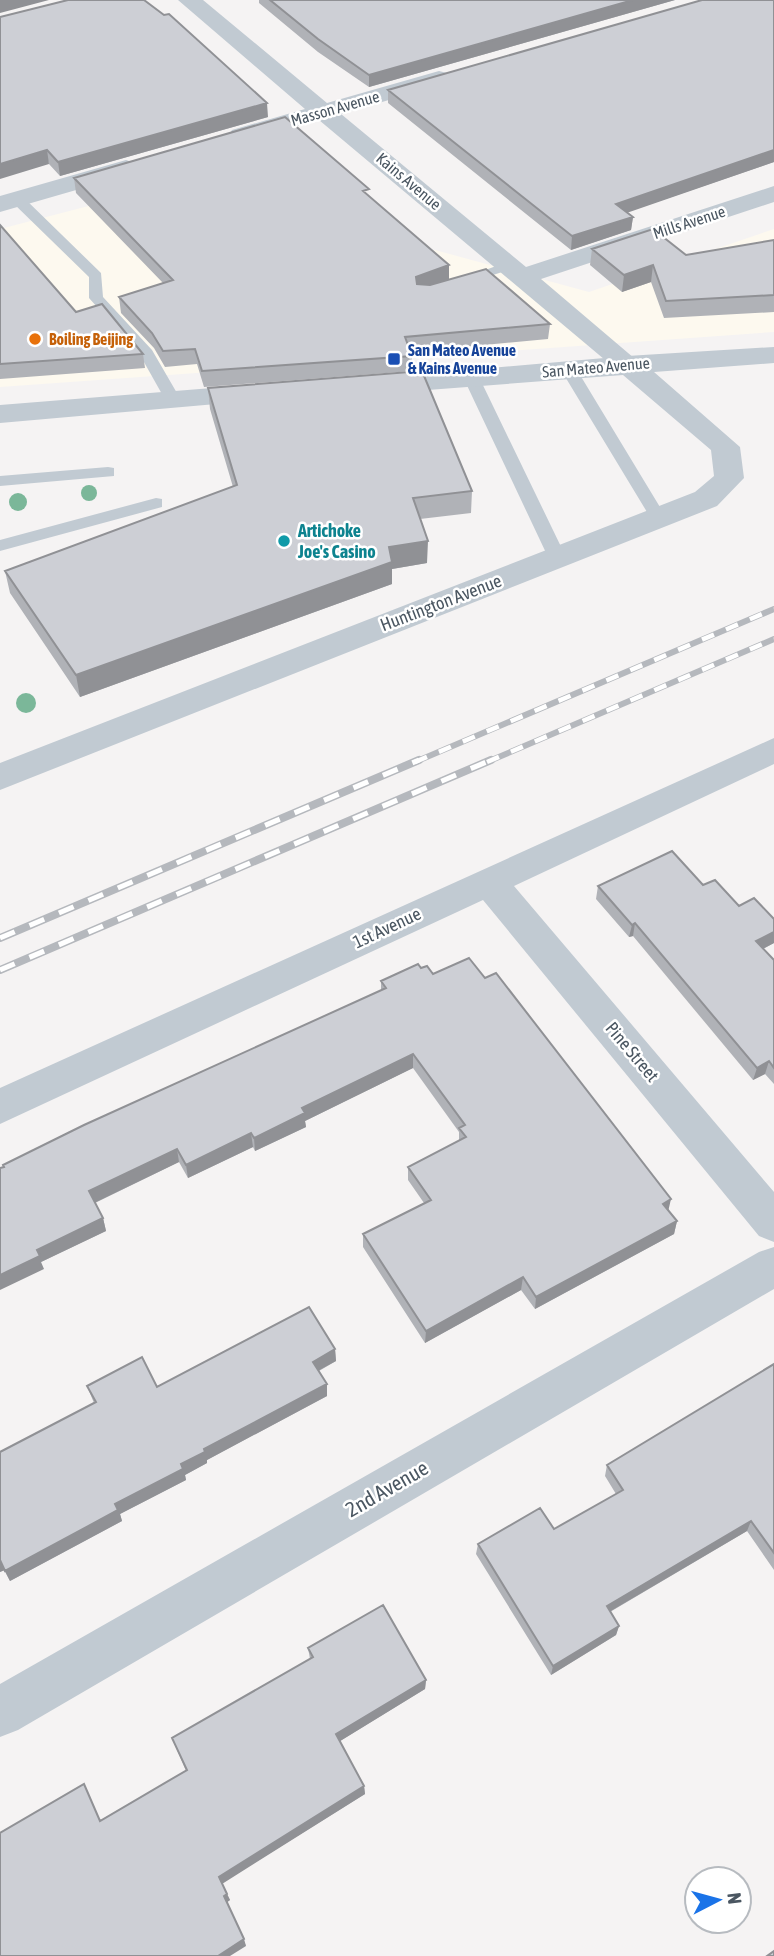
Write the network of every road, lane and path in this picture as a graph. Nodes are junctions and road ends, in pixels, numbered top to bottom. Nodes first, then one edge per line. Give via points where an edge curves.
1 (190, 0) edge
2 (457, 73) edge
3 (324, 111) junction
4 (217, 142) edge
5 (150, 161) edge
6 (774, 194) edge
7 (8, 202) edge
8 (517, 271) junction
9 (448, 286) edge
10 (774, 355) edge
11 (627, 364) junction
12 (569, 370) junction
13 (471, 377) junction
14 (346, 387) edge
15 (293, 391) edge
16 (173, 400) junction
17 (0, 414) edge
18 (108, 472) dead end
19 (0, 481) edge
20 (156, 503) dead end
21 (658, 517) junction
22 (0, 546) edge
23 (557, 557) junction
24 (774, 750) edge
25 (0, 777) edge
26 (489, 881) junction
27 (0, 1107) edge
28 (774, 1223) edge
29 (774, 1266) edge
30 (0, 1712) edge

1 - 3 street, Kains Avenue
2 - 3 street, Masson Avenue
3 - 4 street, Masson Avenue
3 - 8 street, Kains Avenue
5 - 7 street
6 - 8 street, Mills Avenue
7 - 16 lane via 96,276 96,298 147,354
8 - 9 lane
8 - 11 street, Kains Avenue
10 - 11 street, San Mateo Avenue
11 - 12 street, San Mateo Avenue
11 - 21 street, Huntington Avenue via 725,447 729,478 706,499
12 - 13 street, San Mateo Avenue
12 - 21 lane
13 - 14 street, San Mateo Avenue
13 - 23 lane
15 - 16 street
16 - 17 street
18 - 19 lane
20 - 22 lane
21 - 23 street, Huntington Avenue
23 - 25 street, Huntington Avenue
24 - 26 street, 1st Avenue
26 - 27 street, 1st Avenue
26 - 28 street, Pine Street
29 - 30 street, 2nd Avenue

